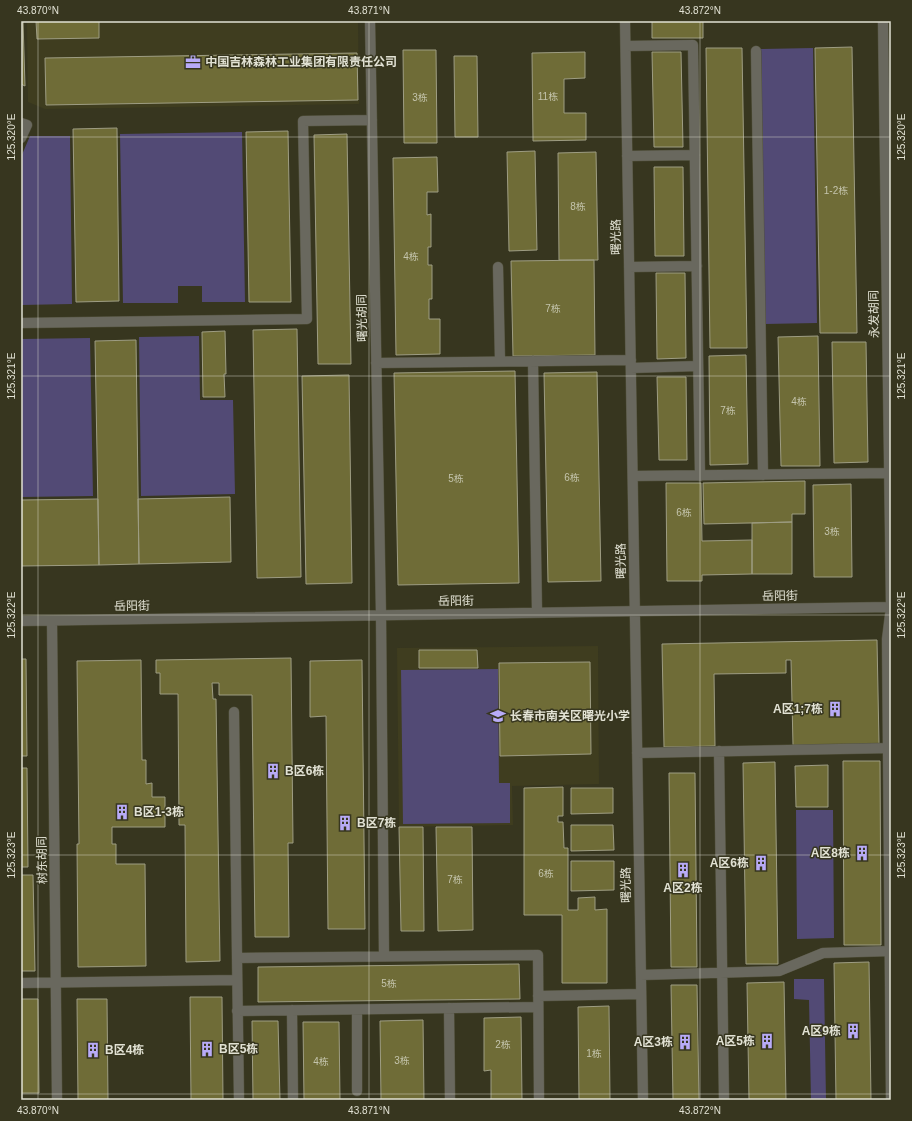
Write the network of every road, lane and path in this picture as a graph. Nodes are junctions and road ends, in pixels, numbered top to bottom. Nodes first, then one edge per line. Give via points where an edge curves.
1 (370, 21) edge
2 (380, 21) edge
3 (625, 21) edge
4 (883, 21) edge
5 (891, 21) edge
6 (626, 46) junction
7 (756, 51) dead end
8 (888, 91) edge
9 (372, 120) junction
10 (21, 123) edge
11 (21, 138) edge
12 (695, 155) junction
13 (627, 156) junction
14 (888, 203) edge
15 (697, 266) junction
16 (498, 267) dead end
17 (629, 267) junction
18 (21, 323) edge
19 (500, 361) junction
20 (533, 361) junction
21 (376, 363) junction
22 (631, 364) junction
23 (698, 366) junction
24 (890, 474) edge
25 (763, 475) junction
26 (633, 476) junction
27 (700, 476) junction
28 (891, 607) edge
29 (635, 611) junction
30 (537, 612) junction
31 (381, 615) junction
32 (21, 621) edge
33 (52, 621) junction
34 (234, 712) dead end
35 (889, 748) edge
36 (719, 751) junction
37 (637, 753) junction
38 (890, 951) edge
39 (384, 956) junction
40 (237, 958) junction
41 (722, 973) junction
42 (640, 975) junction
43 (237, 980) junction
44 (21, 983) edge
45 (56, 983) junction
46 (641, 994) junction
47 (538, 996) junction
48 (538, 1007) junction
49 (449, 1008) junction
50 (292, 1010) junction
51 (356, 1010) junction
52 (238, 1011) junction
53 (357, 1091) dead end
54 (57, 1100) edge
55 (239, 1100) edge
56 (293, 1100) edge
57 (450, 1100) edge
58 (540, 1100) edge
59 (643, 1100) edge
60 (724, 1100) edge
61 (890, 1100) edge

1 - 2 street
1 - 9 street, 曙光胡同
3 - 6 street, 曙光路
4 - 5 street
4 - 8 street, 永发胡同
6 - 12 street via 693,45
6 - 13 street, 曙光路
7 - 25 street
8 - 14 street, 永发胡同
9 - 18 street via 303,121 307,319
9 - 21 street, 曙光胡同
10 - 11 street via 27,125
12 - 13 street
12 - 15 street
13 - 17 street, 曙光路
14 - 24 street, 永发胡同
15 - 17 street
15 - 23 street
16 - 19 street
17 - 22 street, 曙光路
19 - 20 street
19 - 21 street
20 - 22 street
20 - 30 street
21 - 31 street, 曙光胡同
22 - 23 street
22 - 26 street, 曙光路
23 - 27 street
24 - 25 street
24 - 28 street, 永发胡同
25 - 27 street
26 - 27 street
26 - 29 street, 曙光路
28 - 29 street, 岳阳街
28 - 35 street, 永发胡同 via 887,639
29 - 30 street, 岳阳街
29 - 37 street, 曙光路
30 - 31 street, 岳阳街
31 - 33 street, 岳阳街
31 - 39 street, 曙光胡同
32 - 33 street, 岳阳街
33 - 45 street, 树东胡同
34 - 40 street
35 - 36 street
35 - 38 street, 永发胡同
36 - 37 street
36 - 41 street
37 - 42 street, 曙光路
38 - 41 street via 823,953 779,971
38 - 61 street, 永发胡同
39 - 40 street
39 - 47 street via 538,955
40 - 43 street
41 - 42 street
41 - 60 street
42 - 46 street, 曙光路
43 - 45 street
43 - 52 street
44 - 45 street
45 - 54 street, 树东胡同
46 - 47 street
46 - 59 street, 曙光路
47 - 48 street
48 - 49 street
48 - 58 street
49 - 51 street
49 - 57 street
50 - 51 street
50 - 52 street
50 - 56 street
51 - 53 street
52 - 55 street

